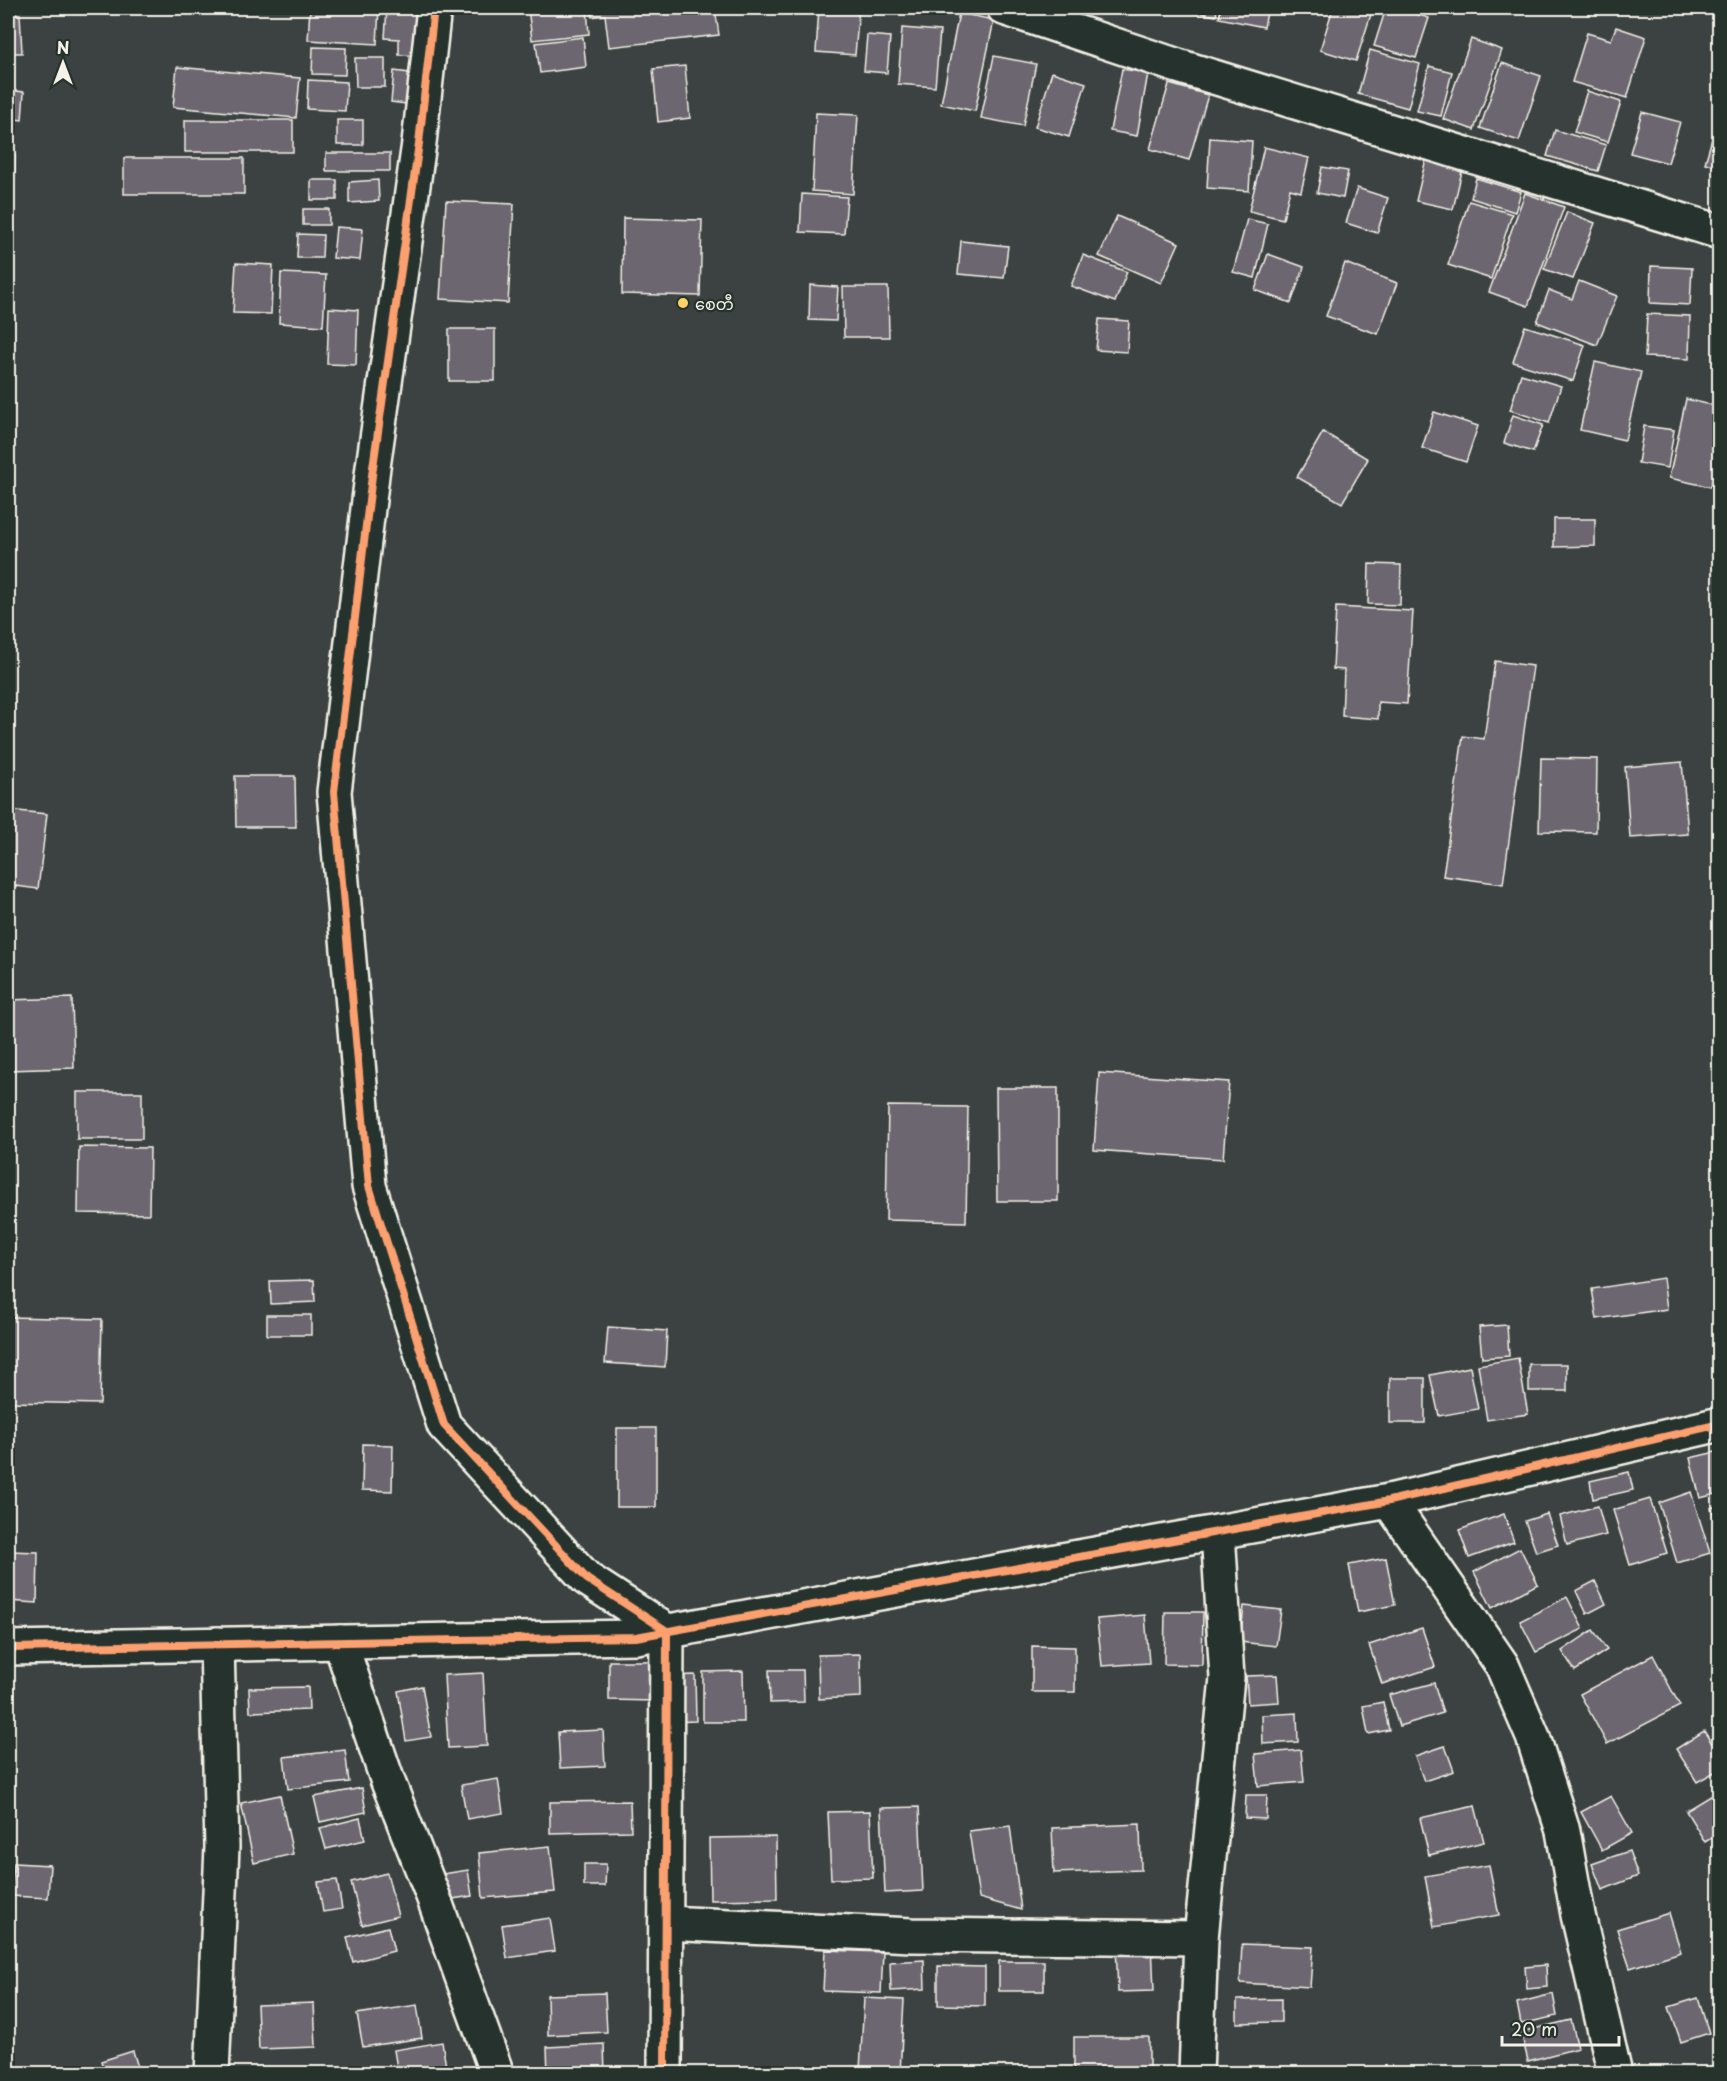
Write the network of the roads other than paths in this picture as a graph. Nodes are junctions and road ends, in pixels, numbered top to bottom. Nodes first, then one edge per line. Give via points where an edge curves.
1 (434, 8) edge
2 (1004, 8) edge
3 (1719, 232) edge
4 (1719, 1424) edge
5 (1389, 1501) junction
6 (1218, 1532) junction
7 (667, 1631) junction
8 (340, 1642) junction
9 (217, 1644) junction
10 (8, 1648) edge
11 (666, 1923) junction
12 (1201, 1938) junction
13 (212, 2073) edge
14 (497, 2073) edge
15 (665, 2073) edge
16 (1196, 2073) edge
17 (1615, 2073) edge

1 - 7 street via 334,792 369,1186 444,1425 587,1579
2 - 3 street via 1178,66
4 - 5 street
5 - 6 street
5 - 17 street via 1502,1665 1533,1737 1563,1831
6 - 7 street
6 - 12 street via 1227,1678
7 - 8 street via 636,1637
7 - 11 street
8 - 9 street
8 - 14 street
9 - 10 street
9 - 13 street via 222,1847
11 - 12 street via 912,1935
11 - 15 street
12 - 16 street

